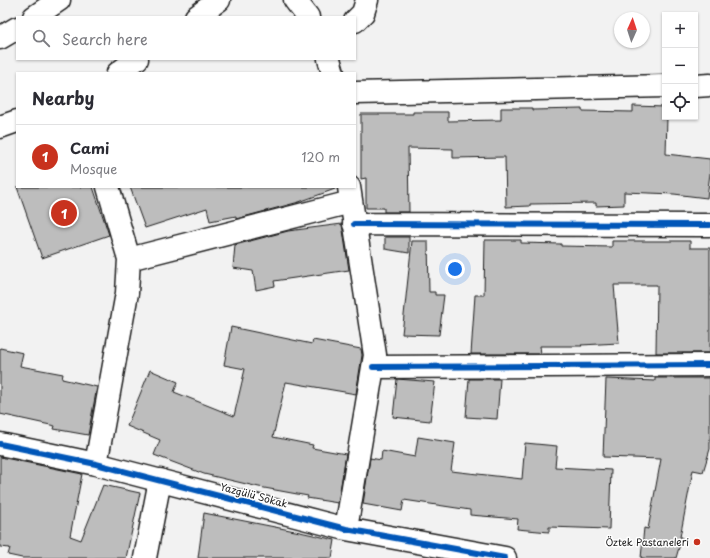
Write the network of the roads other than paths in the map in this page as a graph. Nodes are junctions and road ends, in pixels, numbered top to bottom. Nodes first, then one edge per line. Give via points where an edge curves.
1 (59, 0) edge
2 (220, 0) edge
3 (295, 0) edge
4 (367, 0) edge
5 (35, 16) edge
6 (197, 16) edge
7 (307, 16) edge
8 (356, 20) edge
9 (16, 29) edge
10 (0, 38) edge
11 (137, 60) edge
12 (329, 60) edge
13 (119, 72) edge
14 (333, 72) edge
15 (710, 85) edge
16 (662, 86) edge
17 (698, 86) edge
18 (356, 93) edge
19 (16, 121) edge
20 (0, 127) edge
21 (108, 188) edge
22 (350, 195) edge
23 (354, 224) junction
24 (710, 226) edge
25 (129, 259) junction
26 (710, 365) edge
27 (373, 367) junction
28 (0, 444) edge
29 (96, 464) junction
30 (160, 480) junction
31 (346, 529) junction
32 (145, 558) edge
33 (505, 558) edge

1 - 5 street
2 - 6 street
3 - 7 street
4 - 8 street via 364,13
9 - 10 street
11 - 13 street
12 - 14 street
15 - 17 street
16 - 18 street
19 - 20 street
21 - 25 street
22 - 23 street
22 - 25 street
23 - 24 street
23 - 27 street via 375,355
25 - 29 street via 127,293
26 - 27 street
27 - 31 street
28 - 29 street, Yazgülü Sokak
29 - 30 street, Yazgülü Sokak
30 - 31 street, Yazgülü Sokak
30 - 32 street
31 - 33 street, Yazgülü Sokak

